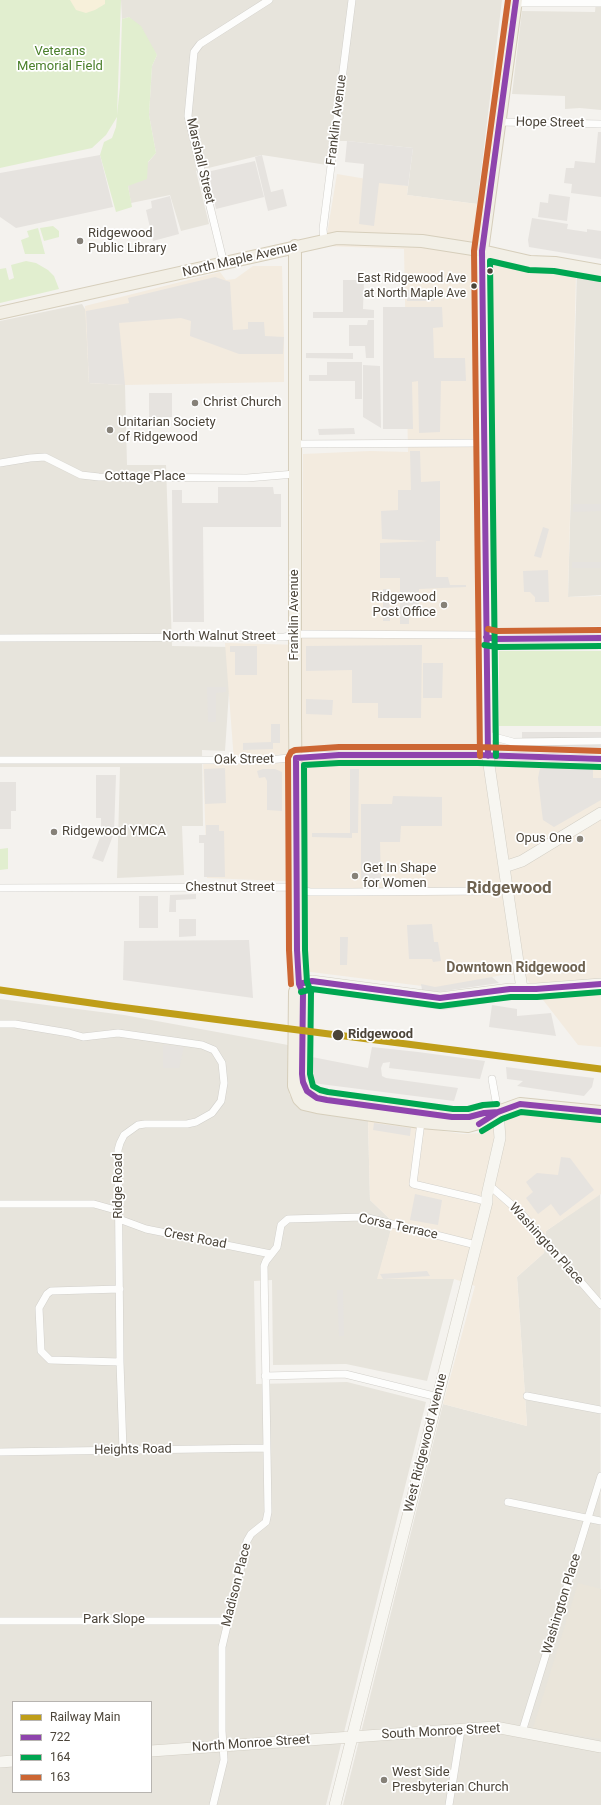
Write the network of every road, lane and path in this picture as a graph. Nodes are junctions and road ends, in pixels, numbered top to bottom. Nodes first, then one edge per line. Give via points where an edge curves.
1 (269, 0) edge
2 (352, 0) edge
3 (515, 2) edge
4 (601, 3) edge
5 (499, 122) junction
6 (601, 124) edge
7 (324, 240) junction
8 (295, 246) junction
9 (482, 251) junction
10 (224, 264) junction
11 (601, 271) edge
12 (0, 314) edge
13 (484, 443) junction
14 (295, 444) junction
15 (0, 463) edge
16 (295, 474) junction
17 (295, 635) junction
18 (486, 636) junction
19 (0, 638) edge
20 (601, 638) edge
21 (487, 736) junction
22 (601, 741) edge
23 (488, 756) junction
24 (296, 758) junction
25 (601, 759) edge
26 (0, 760) edge
27 (601, 812) edge
28 (504, 867) junction
29 (0, 888) edge
30 (507, 888) junction
31 (298, 890) junction
32 (299, 984) junction
33 (601, 984) edge
34 (522, 989) junction
35 (0, 1024) edge
36 (492, 1079) dead end
37 (498, 1112) junction
38 (601, 1112) edge
39 (421, 1122) junction
40 (489, 1185) junction
41 (487, 1202) junction
42 (0, 1204) edge
43 (119, 1215) junction
44 (476, 1245) junction
45 (271, 1254) junction
46 (120, 1289) junction
47 (601, 1305) edge
48 (120, 1362) junction
49 (265, 1376) junction
50 (527, 1396) dead end
51 (438, 1397) junction
52 (601, 1410) edge
53 (267, 1448) junction
54 (123, 1450) junction
55 (0, 1452) edge
56 (601, 1476) edge
57 (508, 1502) dead end
58 (589, 1518) junction
59 (601, 1521) edge
60 (228, 1620) junction
61 (0, 1621) edge
62 (461, 1730) junction
63 (522, 1732) junction
64 (352, 1737) junction
65 (223, 1746) junction
66 (601, 1747) edge
67 (152, 1751) edge
68 (12, 1761) edge
69 (0, 1762) edge
70 (213, 1805) edge
71 (335, 1805) edge
72 (449, 1805) edge

1 - 10 street, Marshall Street via 200,44 194,52 188,116
2 - 7 street, Franklin Avenue via 323,229
3 - 4 street
3 - 5 main road
5 - 6 street, Hope Street
5 - 9 main road
7 - 8 main road, North Maple Avenue
7 - 9 main road, North Maple Avenue via 343,238 422,241
8 - 10 main road, North Maple Avenue
8 - 14 main road, Franklin Avenue
9 - 11 main road, North Maple Avenue via 530,262 555,263
9 - 13 street
10 - 12 main road, North Maple Avenue
13 - 14 street
13 - 18 street
14 - 16 main road, Franklin Avenue
15 - 16 street, Cottage Place via 45,457 81,475 99,477 247,478
16 - 17 main road, Franklin Avenue
17 - 18 street, North Walnut Street
17 - 19 street, North Walnut Street
17 - 24 main road, Franklin Avenue
18 - 20 street, North Walnut Street via 496,639
18 - 21 street
21 - 22 street via 513,742
21 - 23 street
23 - 24 street, Oak Street via 339,755
23 - 25 street, Oak Street
23 - 28 street
24 - 26 street, Oak Street
24 - 31 main road, Franklin Avenue
27 - 28 street via 522,861
28 - 30 street
29 - 31 street, Chestnut Street via 286,887
30 - 31 street, Chestnut Street via 491,891
30 - 34 street
31 - 32 main road, Franklin Avenue
32 - 34 street via 312,981 440,998
32 - 37 main road via 303,993 303,1082 310,1094 316,1098 452,1117
32 - 39 main road via 295,992 293,1036 294,1086 299,1099 304,1104 317,1107
33 - 34 street
35 - 43 street, Ridge Road via 15,1024 83,1037 118,1033 208,1046 217,1053 222,1063 224,1084 221,1101 212,1113 187,1124 138,1125 124,1135 118,1150
36 - 37 street, West Ridgewood Avenue
37 - 38 main road via 526,1104
37 - 39 main road via 486,1121 468,1126
37 - 40 street, West Ridgewood Avenue via 500,1138
39 - 41 street via 413,1184
40 - 41 street, West Ridgewood Avenue
40 - 47 street, Washington Place via 521,1213
41 - 44 street, West Ridgewood Avenue
42 - 43 street, Crest Road via 94,1204
43 - 45 street, Crest Road via 146,1229
43 - 46 street, Ridge Road
44 - 45 street, Corsa Terrace via 364,1217 288,1219 281,1225 277,1247
44 - 51 street, West Ridgewood Avenue
45 - 49 street, Madison Place via 264,1266
46 - 48 street, Ridge Road
46 - 48 street via 51,1291 39,1308 41,1352 50,1360
48 - 54 street, Ridge Road
49 - 51 street via 345,1374
49 - 53 street, Madison Place
50 - 52 street
51 - 64 street, West Ridgewood Avenue
53 - 54 street, Heights Road
53 - 60 street, Madison Place via 267,1518 264,1525 251,1534 248,1541
54 - 55 street, Heights Road
56 - 58 street, Washington Place
57 - 58 street
58 - 59 street
58 - 63 street, Washington Place
60 - 61 street, Park Slope
60 - 65 street, Madison Place via 222,1647
62 - 63 street, South Monroe Street via 494,1727
62 - 64 street, South Monroe Street
62 - 72 street
63 - 66 street, South Monroe Street
64 - 65 street, North Monroe Street
64 - 71 street, West Ridgewood Avenue
65 - 67 street, North Monroe Street
65 - 70 street, Madison Place via 224,1760
68 - 69 street

